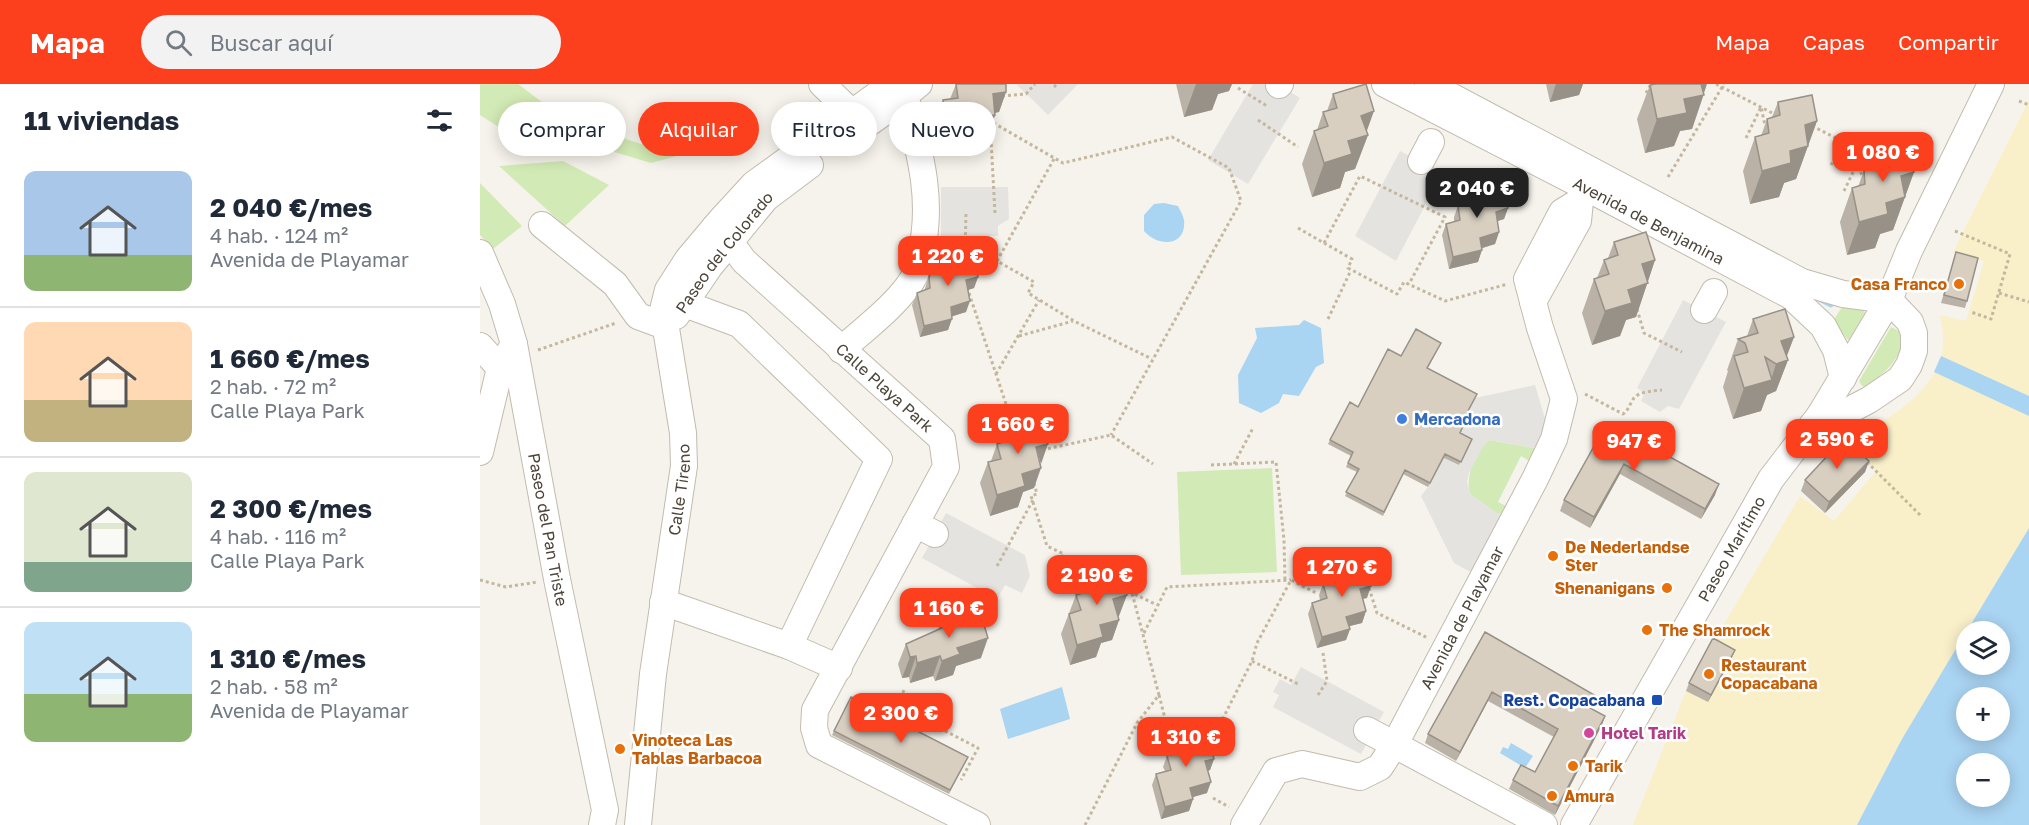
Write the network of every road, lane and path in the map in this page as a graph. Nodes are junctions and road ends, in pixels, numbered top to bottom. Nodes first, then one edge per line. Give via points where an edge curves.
1 (822, 84) edge
2 (1035, 84) edge
3 (1385, 84) edge
4 (1428, 84) edge
5 (1651, 84) edge
6 (1716, 84) edge
7 (1991, 84) edge
8 (1723, 86) edge
9 (906, 88) edge
10 (1238, 88) dead end
11 (1275, 92) edge
12 (1646, 93) dead end
13 (1000, 97) edge
14 (2019, 100) dead end
15 (841, 102) edge
16 (876, 102) edge
17 (2029, 105) edge
18 (1761, 107) junction
19 (1778, 116) edge
20 (1258, 120) dead end
21 (1808, 124) edge
22 (1766, 129) edge
23 (1746, 138) dead end
24 (1844, 142) junction
25 (1298, 147) dead end
26 (793, 156) edge
27 (1054, 159) junction
28 (1858, 163) junction
29 (1831, 165) dead end
30 (1862, 176) edge
31 (1668, 177) dead end
32 (1844, 191) dead end
33 (1577, 205) junction
34 (944, 213) junction
35 (995, 213) dead end
36 (542, 225) dead end
37 (1298, 228) dead end
38 (1955, 231) dead end
39 (722, 235) junction
40 (1324, 243) junction
41 (480, 253) edge
42 (965, 257) edge
43 (998, 261) junction
44 (1351, 270) junction
45 (975, 271) edge
46 (1409, 284) junction
47 (1530, 291) junction
48 (969, 293) edge
49 (1999, 293) junction
50 (1039, 300) junction
51 (1889, 300) junction
52 (2029, 302) edge
53 (685, 304) junction
54 (1636, 304) edge
55 (1971, 312) dead end
56 (638, 316) junction
57 (1328, 319) dead end
58 (1074, 321) junction
59 (664, 326) junction
60 (1017, 337) junction
61 (480, 346) edge
62 (841, 350) junction
63 (1682, 352) dead end
64 (510, 356) junction
65 (1152, 359) junction
66 (996, 375) junction
67 (1843, 378) junction
68 (1576, 389) dead end
69 (1662, 390) dead end
70 (1821, 415) junction
71 (1253, 428) dead end
72 (1111, 435) junction
73 (1017, 437) edge
74 (1041, 450) edge
75 (480, 452) edge
76 (1864, 459) edge
77 (1153, 464) dead end
78 (1234, 464) junction
79 (1211, 465) dead end
80 (1031, 473) edge
81 (1033, 500) junction
82 (1922, 517) dead end
83 (997, 566) dead end
84 (1102, 578) edge
85 (557, 579) junction
86 (480, 580) edge
87 (1291, 580) junction
88 (1285, 581) junction
89 (1366, 581) edge
90 (1122, 588) edge
91 (1132, 593) junction
92 (1316, 593) dead end
93 (663, 602) junction
94 (1157, 605) junction
95 (1143, 634) junction
96 (1419, 634) dead end
97 (789, 646) junction
98 (1323, 653) dead end
99 (1252, 661) junction
100 (839, 668) junction
101 (1298, 684) dead end
102 (905, 688) dead end
103 (1159, 695) junction
104 (1318, 695) dead end
105 (897, 706) junction
106 (890, 721) edge
107 (1368, 730) dead end
108 (1171, 742) dead end
109 (1395, 744) junction
110 (1209, 746) edge
111 (961, 780) edge
112 (1213, 798) dead end
113 (1237, 817) edge
114 (603, 818) edge
115 (644, 822) edge
116 (977, 825) edge
117 (1085, 825) edge
118 (1544, 825) edge
119 (1574, 825) edge

1 - 15 street
2 - 13 path via 1026,93
3 - 33 street, Avenida de Benjamina
4 - 51 street, Avenida de Benjamina via 1802,282 1843,294
5 - 12 path
6 - 8 path
7 - 51 street, Paseo Marítimo
8 - 18 path
8 - 31 path
9 - 16 street, Paseo del Colorado
9 - 34 street via 924,173
9 - 39 street, Paseo del Colorado
10 - 11 path
14 - 17 path
18 - 19 path
18 - 22 path
18 - 23 path
20 - 25 path
21 - 24 path
24 - 28 path via 1862,151
24 - 29 path
26 - 39 street, Paseo del Colorado via 754,184
27 - 35 path via 990,121
27 - 43 path
27 - 65 path via 1063,164 1173,137 1229,168 1241,201
28 - 30 path
28 - 32 path
33 - 47 street
33 - 67 street, Avenida de Benjamina via 1791,296 1823,326 1836,350
34 - 42 path
34 - 62 street via 924,243 915,275 892,305
36 - 56 street via 615,284
37 - 40 path
38 - 49 path via 2010,254
39 - 53 street, Paseo del Colorado via 710,266
39 - 59 street, Paseo del Colorado via 688,259 668,290
39 - 62 street, Calle Playa Park via 744,261
40 - 44 path via 1352,259 1348,268
40 - 46 path via 1360,176 1444,217
41 - 64 street, Paseo del Pan Triste via 502,304
43 - 45 path
43 - 50 path via 1034,282 1028,294
44 - 46 path via 1397,294 1404,282
44 - 57 path
46 - 47 path via 1446,301
47 - 109 street, Avenida de Playamar via 1564,399 1554,439
48 - 66 path
49 - 52 path
49 - 55 path via 1991,319
50 - 58 path
50 - 60 path
51 - 67 street, Paseo Marítimo
51 - 70 street via 1910,322 1914,333 1909,365 1900,379 1869,400 1844,413
53 - 59 street, Paseo del Colorado
53 - 97 street via 739,324 879,459
54 - 63 path via 1644,333
56 - 59 street
56 - 64 path
58 - 60 path
58 - 65 path
59 - 93 street, Calle Tireno via 683,433 684,466
60 - 66 path
61 - 64 street
62 - 100 street, Calle Playa Park via 942,439 946,467 925,529
64 - 75 street
64 - 85 street, Paseo del Pan Triste
65 - 72 path
66 - 73 path
67 - 70 street, Paseo Marítimo
68 - 69 path via 1623,414 1635,397
70 - 119 street, Paseo Marítimo via 1771,480
71 - 78 path
72 - 74 path
72 - 77 path
76 - 82 path
78 - 79 path
78 - 88 path via 1276,462
80 - 81 path via 1037,494 1031,496
81 - 83 path
81 - 84 path via 1047,546 1064,554 1062,559
85 - 86 path via 506,587
85 - 114 street, Paseo del Pan Triste
87 - 88 path
87 - 92 path
87 - 99 path via 1257,643
88 - 94 path via 1167,587
89 - 96 path via 1377,613
90 - 91 path
91 - 94 path
91 - 95 path
93 - 97 street
93 - 115 street, Calle Tireno via 652,674
94 - 95 path
95 - 103 path
97 - 100 street
98 - 104 path via 1327,681
99 - 101 path
99 - 110 path
100 - 116 street, Calle Playa Park via 825,707 815,710 814,728 819,745
102 - 105 path
103 - 108 path
103 - 117 path via 1137,723
105 - 106 path
105 - 111 path via 978,748
107 - 109 street
109 - 113 street, Avenida de Playamar via 1380,767 1360,777 1302,764 1276,771
109 - 118 street
112 - 113 path
114 - 115 street

